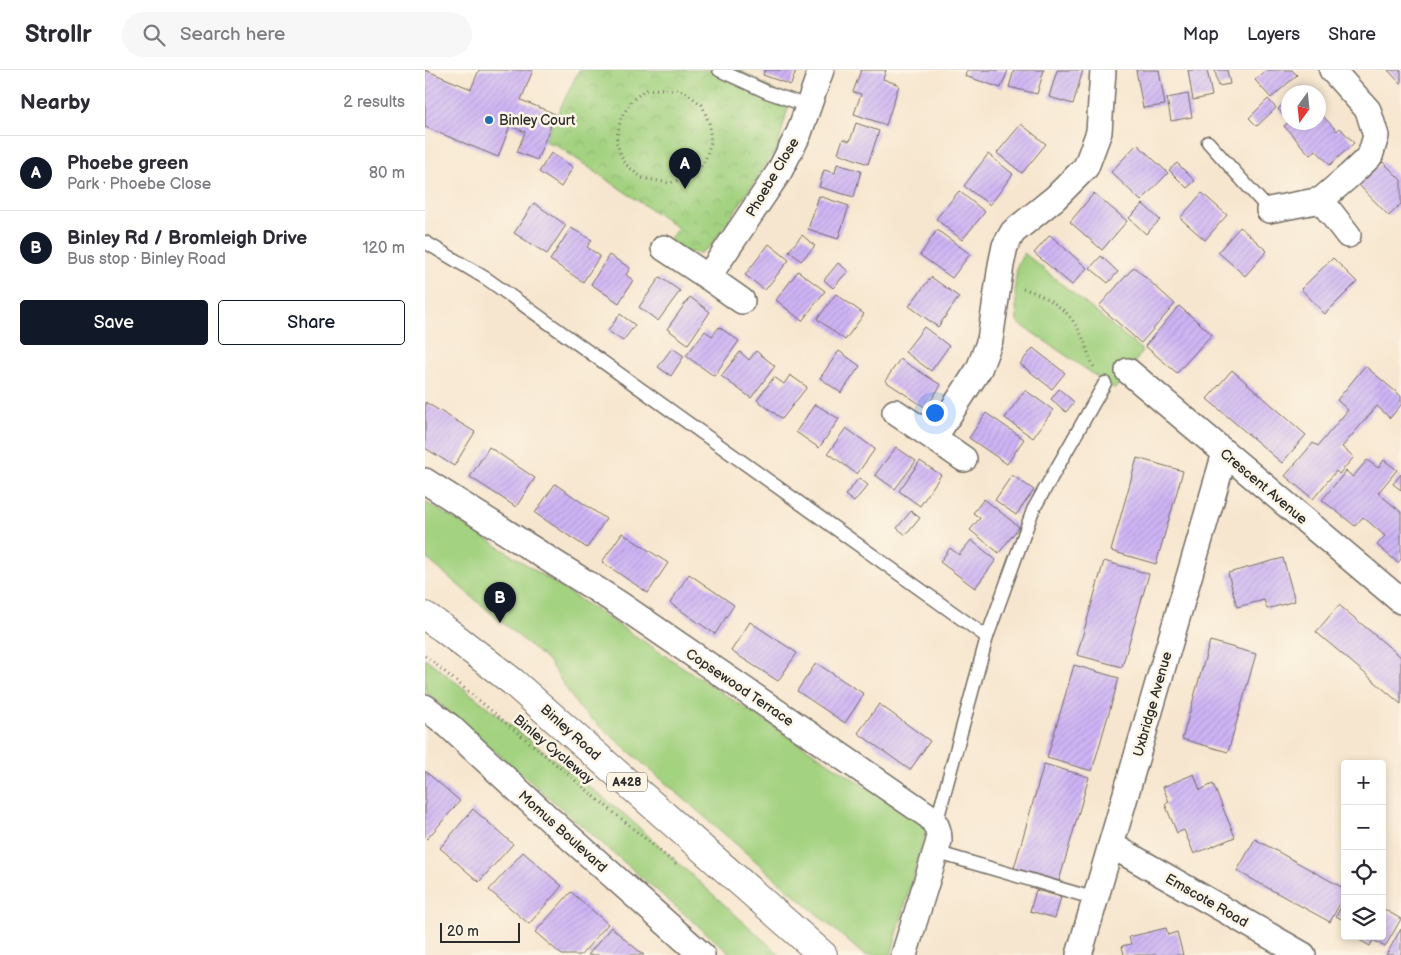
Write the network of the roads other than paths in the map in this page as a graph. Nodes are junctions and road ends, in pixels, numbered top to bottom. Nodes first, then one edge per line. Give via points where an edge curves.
1 (719, 70) edge
2 (821, 70) edge
3 (1103, 70) edge
4 (1332, 70) edge
5 (808, 106) junction
6 (1208, 142) dead end
7 (1321, 200) junction
8 (1269, 210) joint
9 (1348, 235) dead end
10 (425, 242) edge
11 (664, 248) dead end
12 (708, 277) junction
13 (742, 301) dead end
14 (1127, 371) dead end
15 (1105, 382) road end
16 (895, 412) dead end
17 (934, 438) junction
18 (1225, 453) junction
19 (964, 459) dead end
20 (425, 481) edge
21 (1401, 601) edge
22 (425, 616) edge
23 (987, 637) junction
24 (425, 707) edge
25 (936, 824) junction
26 (1111, 845) junction
27 (935, 852) junction
28 (1096, 899) junction
29 (702, 955) edge
30 (823, 955) edge
31 (904, 955) edge
32 (1079, 955) edge
33 (1303, 955) edge

1 - 5 lane
2 - 5 street, Phoebe Close
3 - 17 street via 1099,132 1085,166 1055,198 1013,232 1005,246 990,340 979,369
4 - 7 street via 1368,110 1376,136 1370,156
5 - 12 street, Phoebe Close via 799,133 779,172
6 - 8 lane
7 - 8 street
7 - 9 street
10 - 23 lane via 487,279
11 - 12 street
12 - 13 street
14 - 18 street, Crescent Avenue
15 - 23 lane via 1033,510
16 - 17 street
17 - 19 street
18 - 21 street, Crescent Avenue
18 - 26 street, Uxbridge Avenue
20 - 25 street, Copsewood Terrace via 618,603
22 - 30 main road, Binley Road / A428 via 513,682
23 - 25 lane
24 - 29 street, Momus Boulevard
25 - 27 street via 939,841
26 - 28 street, Uxbridge Avenue
26 - 33 street, Emscote Road
27 - 28 lane
27 - 31 street
28 - 32 street, Uxbridge Avenue

